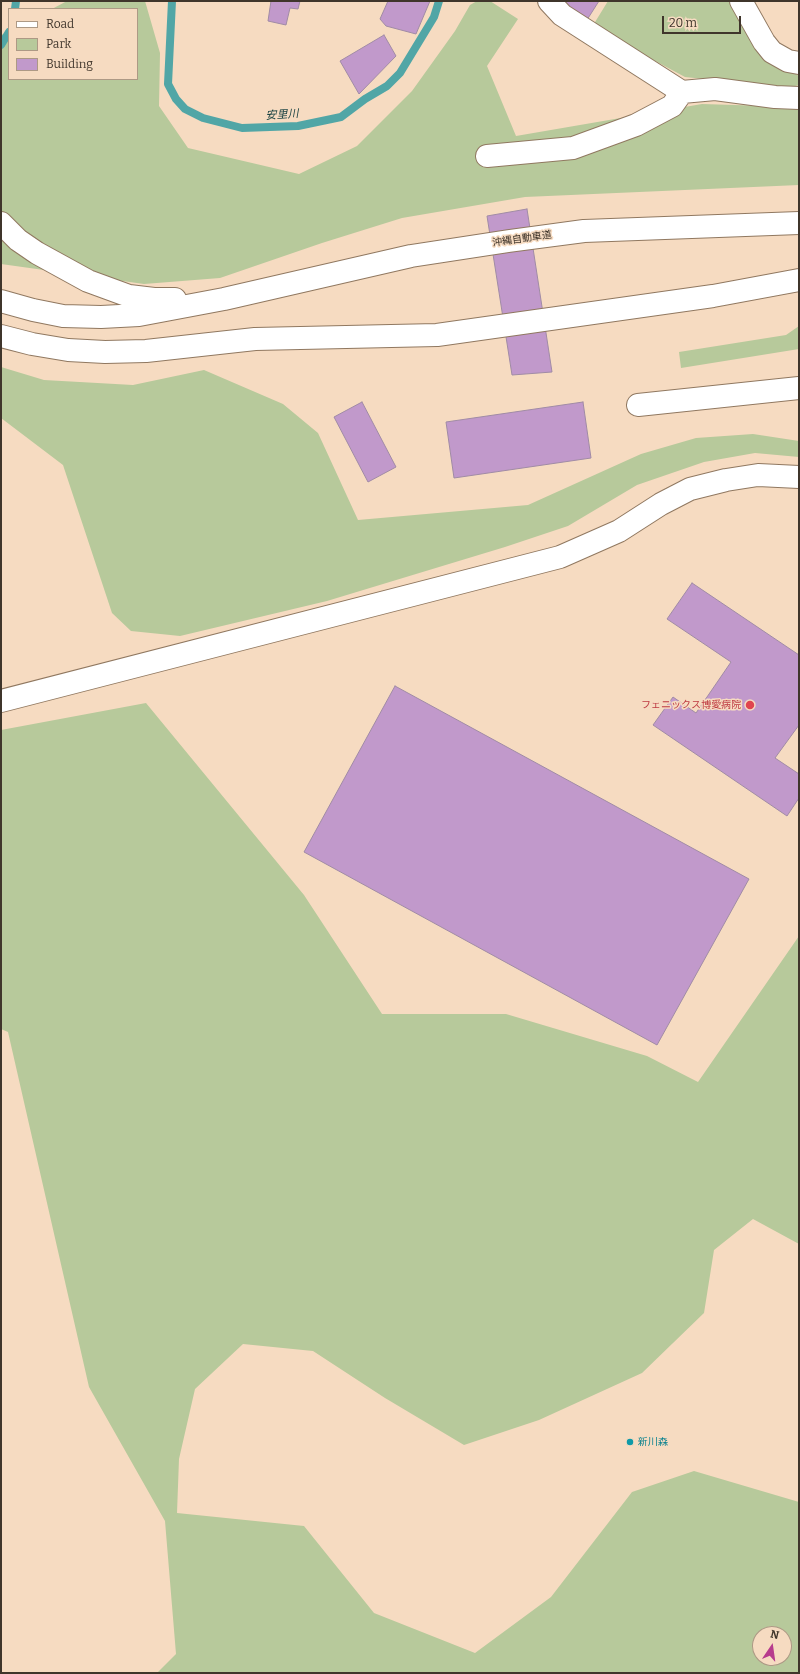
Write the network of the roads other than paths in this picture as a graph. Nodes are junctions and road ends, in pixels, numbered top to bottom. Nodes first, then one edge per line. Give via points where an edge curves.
1 (549, 1) edge
2 (741, 1) edge
3 (799, 63) edge
4 (682, 92) junction
5 (799, 98) edge
6 (487, 156) dead end
7 (1, 223) edge
8 (799, 223) edge
9 (799, 280) edge
10 (224, 298) junction
11 (1, 301) edge
12 (1, 336) edge
13 (799, 388) edge
14 (638, 405) dead end
15 (799, 476) edge
16 (1, 701) edge

1 - 4 main road via 562,15
2 - 3 main road via 772,52 788,61
4 - 5 main road via 715,89
4 - 6 main road via 672,106 636,125 573,148
7 - 10 main road via 18,240 37,253 88,281 129,296 154,299
8 - 10 main road, 沖縄自動車道 via 584,231 410,256
9 - 12 main road via 713,296 437,335 255,339 146,351 105,352 68,350
10 - 11 main road via 139,315 101,318 63,316
13 - 14 main road
15 - 16 main road via 758,475 726,480 690,490 661,504 619,531 560,557

